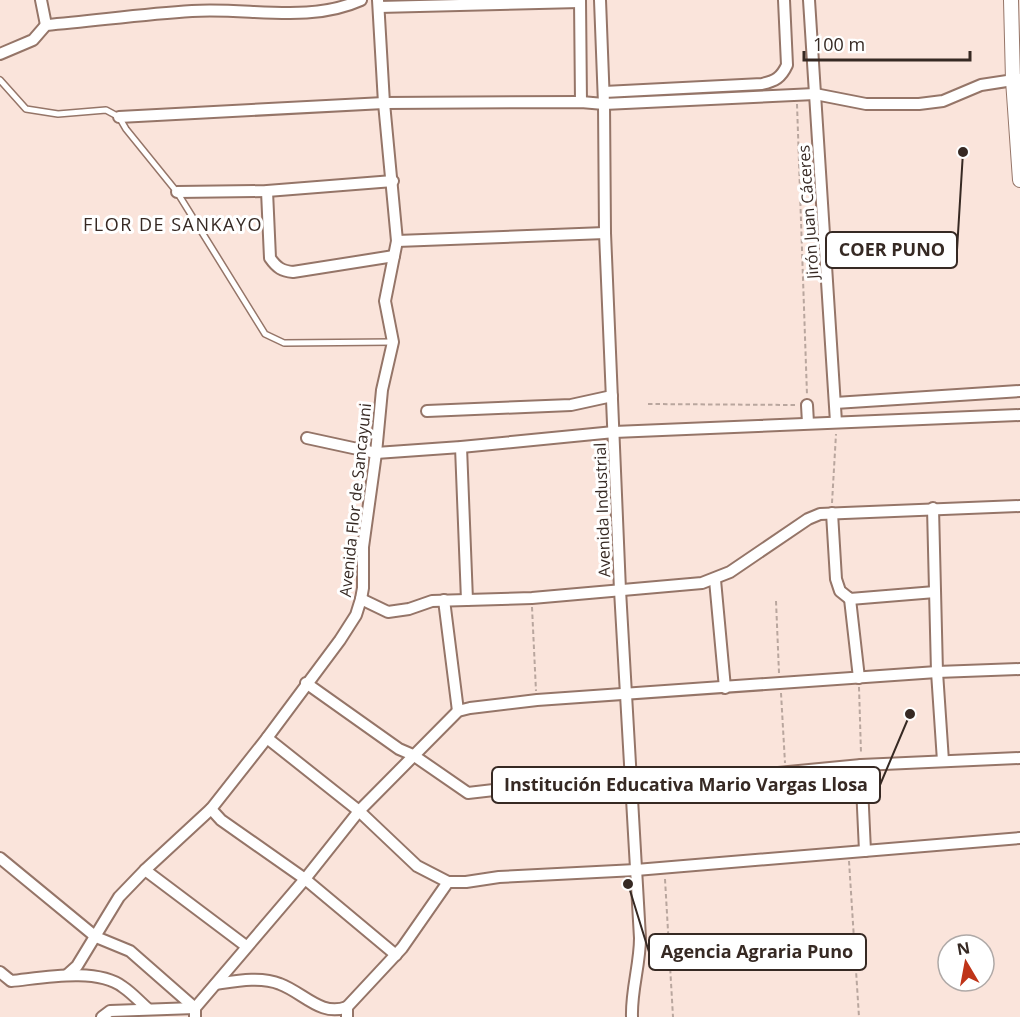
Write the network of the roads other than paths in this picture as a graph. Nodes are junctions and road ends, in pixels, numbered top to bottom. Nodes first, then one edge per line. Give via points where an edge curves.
1 (41, 0) edge
2 (360, 0) edge
3 (600, 0) edge
4 (784, 0) edge
5 (809, 0) edge
6 (1011, 0) edge
7 (580, 1) edge
8 (379, 4) edge
9 (193, 5) edge
10 (46, 25) junction
11 (0, 54) edge
12 (1017, 79) edge
13 (0, 80) edge
14 (815, 94) junction
15 (604, 98) junction
16 (581, 102) junction
17 (384, 103) junction
18 (119, 117) junction
19 (1020, 180) edge
20 (393, 181) junction
21 (267, 191) junction
22 (177, 192) junction
23 (605, 233) junction
24 (397, 241) junction
25 (394, 256) junction
26 (393, 342) junction
27 (1020, 391) edge
28 (612, 396) junction
29 (835, 403) junction
30 (807, 405) road end
31 (427, 411) dead end
32 (1020, 414) edge
33 (836, 422) junction
34 (808, 423) junction
35 (614, 432) junction
36 (307, 438) dead end
37 (461, 447) junction
38 (376, 453) junction
39 (1020, 506) edge
40 (933, 508) junction
41 (832, 513) junction
42 (715, 580) junction
43 (620, 590) junction
44 (935, 592) junction
45 (361, 599) junction
46 (850, 599) junction
47 (444, 600) junction
48 (467, 600) junction
49 (1020, 669) edge
50 (938, 672) junction
51 (859, 678) junction
52 (306, 683) junction
53 (725, 688) junction
54 (627, 694) junction
55 (458, 711) junction
56 (267, 738) junction
57 (413, 755) junction
58 (1020, 758) edge
59 (943, 761) junction
60 (861, 765) junction
61 (631, 787) junction
62 (211, 809) junction
63 (359, 811) junction
64 (1020, 838) edge
65 (865, 851) junction
66 (0, 858) edge
67 (145, 870) junction
68 (636, 870) junction
69 (305, 879) junction
70 (448, 882) junction
71 (96, 937) junction
72 (246, 946) junction
73 (396, 955) junction
74 (0, 972) edge
75 (67, 975) junction
76 (216, 984) junction
77 (148, 1009) junction
78 (195, 1012) edge
79 (347, 1012) edge
80 (102, 1017) edge
81 (632, 1017) edge

1 - 10 street
2 - 9 street via 313,13
3 - 15 street, Avenida Industrial
4 - 15 street via 787,65 775,81
5 - 14 street, Jirón Juan Cáceres
6 - 12 street
7 - 8 street
7 - 16 street
8 - 17 street, Avenida Flor de Sancayuni
9 - 10 street
10 - 11 street via 33,40
12 - 14 street via 981,85 943,101 919,104 866,104
12 - 19 street
13 - 18 lane via 26,109 58,114 106,110
14 - 15 street
14 - 29 street, Jirón Juan Cáceres
15 - 16 street
15 - 23 street, Avenida Industrial
16 - 17 street
17 - 18 street
17 - 20 street, Avenida Flor de Sancayuni
18 - 22 lane
20 - 21 street
20 - 24 street, Avenida Flor de Sancayuni
21 - 22 street
21 - 25 street via 270,258 284,272
22 - 26 lane via 265,334 284,343
23 - 24 street
23 - 28 street, Avenida Industrial
24 - 25 street, Avenida Flor de Sancayuni
25 - 26 street, Avenida Flor de Sancayuni via 385,302
26 - 38 street, Avenida Flor de Sancayuni via 382,390
27 - 29 street
28 - 31 street via 571,405
28 - 35 street, Avenida Industrial
29 - 33 street, Jirón Juan Cáceres
30 - 34 street
32 - 33 street
33 - 34 street
34 - 35 street
35 - 37 street
35 - 43 street, Avenida Industrial
36 - 38 street
37 - 38 street
37 - 48 street
38 - 45 street, Avenida Flor de Sancayuni via 363,547
39 - 40 street
40 - 41 street
40 - 44 street
41 - 42 street via 808,519
41 - 46 street via 836,579 840,591
42 - 43 street
42 - 53 street
43 - 48 street
43 - 54 street, Avenida Industrial
44 - 46 street
44 - 50 street
45 - 47 street via 388,612
45 - 52 street, Avenida Flor de Sancayuni via 351,624
46 - 51 street
47 - 48 street
47 - 55 street
49 - 50 street
50 - 51 street
50 - 59 street
51 - 53 street
52 - 56 street, Avenida Flor de Sancayuni
52 - 57 street
53 - 54 street
54 - 55 street via 537,700
54 - 61 street, Avenida Industrial
55 - 57 street
56 - 62 street, Avenida Flor de Sancayuni
56 - 63 street
57 - 61 street via 468,793 511,788
57 - 63 street
58 - 59 street
59 - 60 street
60 - 61 street
60 - 65 street
61 - 68 street, Avenida Industrial
62 - 67 street, Avenida Flor de Sancayuni
62 - 69 street
63 - 69 street
63 - 70 street via 417,866
64 - 65 street
65 - 68 street
66 - 71 street
67 - 71 street, Avenida Flor de Sancayuni via 119,897
67 - 72 street
68 - 70 street
68 - 81 street, Avenida Industrial via 640,958
69 - 72 street
69 - 73 street
70 - 73 street
71 - 75 street, Avenida Flor de Sancayuni
71 - 78 street via 130,951
72 - 76 street
73 - 79 street
74 - 75 street via 11,981
75 - 77 street via 101,978 122,985
76 - 78 street
76 - 79 street via 266,981 280,984 327,1010
77 - 78 street
77 - 80 street via 110,1011

